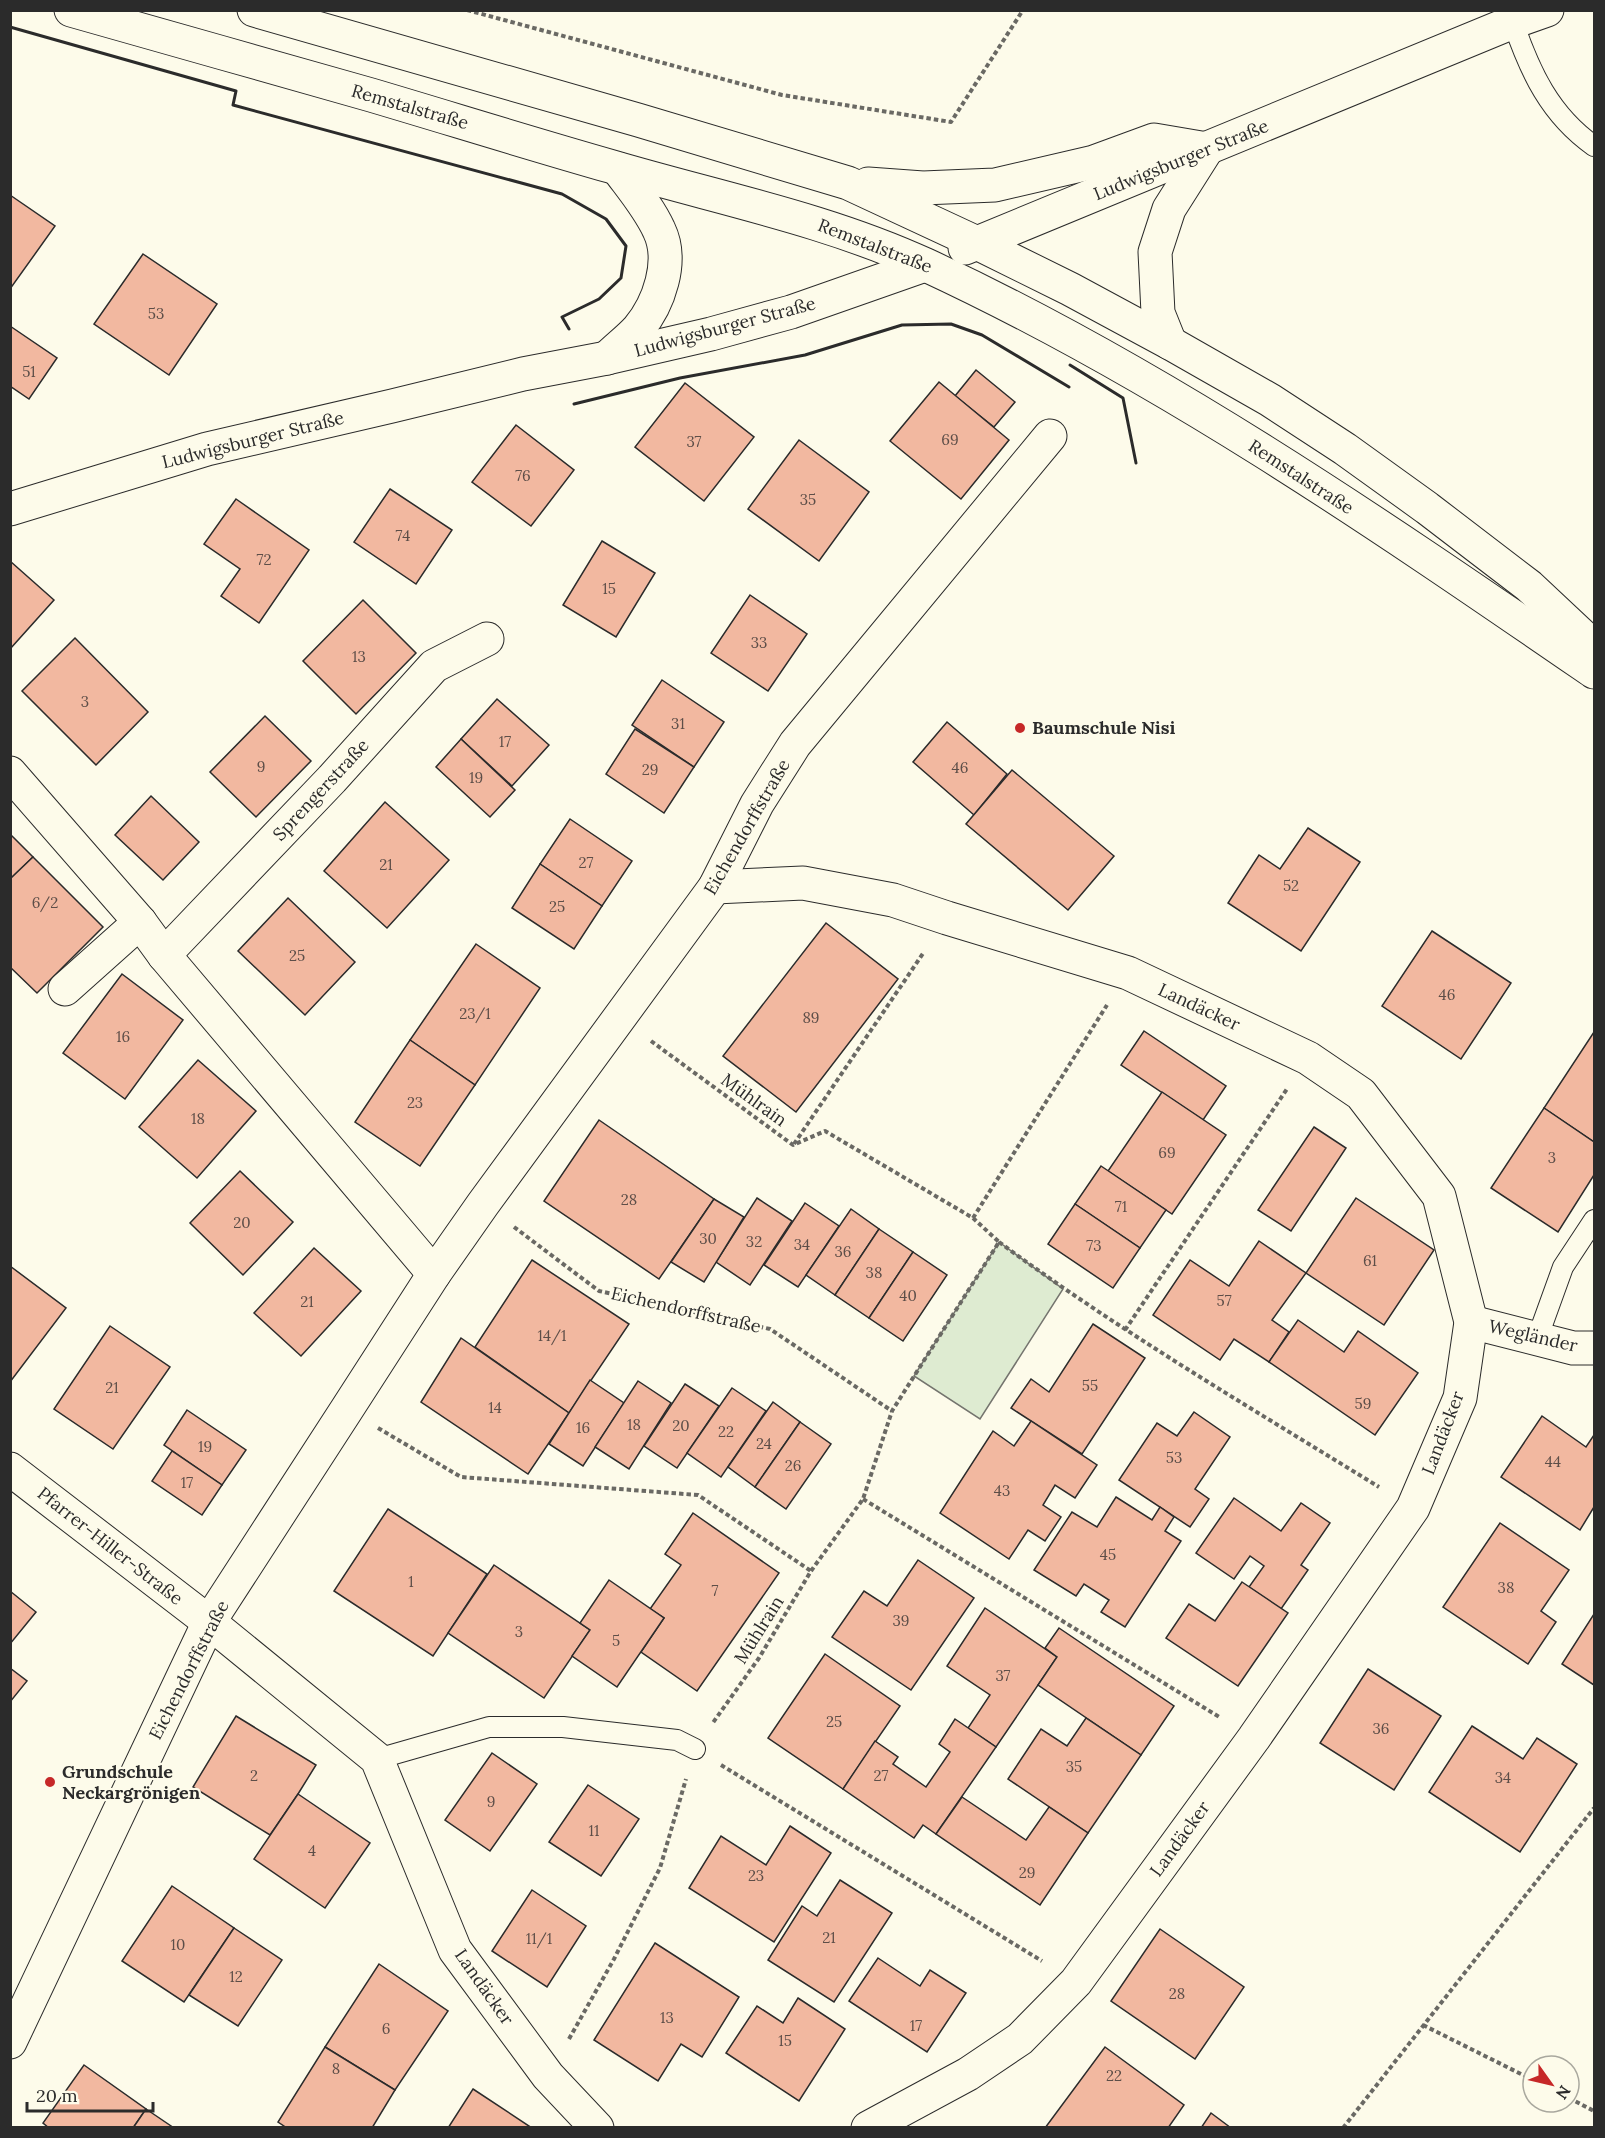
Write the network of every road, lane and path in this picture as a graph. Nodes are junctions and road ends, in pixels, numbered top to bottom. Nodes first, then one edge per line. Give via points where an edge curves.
1 (70, 10) edge
2 (254, 10) edge
3 (467, 10) edge
4 (1023, 10) edge
5 (1547, 10) edge
6 (1513, 22) junction
7 (1594, 146) edge
8 (1207, 149) junction
9 (618, 169) junction
10 (848, 183) junction
11 (977, 243) junction
12 (925, 265) junction
13 (1170, 343) junction
14 (607, 357) junction
15 (1050, 436) dead end
16 (10, 509) edge
17 (487, 639) dead end
18 (1594, 647) edge
19 (1594, 672) edge
20 (10, 773) edge
21 (715, 887) junction
22 (947, 918) junction
23 (140, 922) junction
24 (164, 955) junction
25 (1128, 973) junction
26 (65, 989) dead end
27 (620, 1019) junction
28 (1308, 1058) junction
29 (793, 1145) junction
30 (483, 1204) junction
31 (973, 1218) junction
32 (1594, 1220) edge
33 (999, 1242) junction
34 (434, 1274) junction
35 (1472, 1322) junction
36 (1125, 1330) junction
37 (1537, 1339) junction
38 (1594, 1348) edge
39 (347, 1409) junction
40 (892, 1412) junction
41 (10, 1469) edge
42 (864, 1499) junction
43 (1413, 1508) junction
44 (811, 1571) junction
45 (209, 1622) junction
46 (1254, 1738) junction
47 (695, 1749) junction
48 (377, 1759) junction
49 (1594, 1808) edge
50 (1076, 1982) junction
51 (1423, 2025) junction
52 (10, 2042) edge
53 (1521, 2074) edge
54 (548, 2076) junction
55 (595, 2127) edge
56 (868, 2127) edge
57 (1343, 2127) edge

1 - 9 street, Remstalstraße
2 - 10 street
3 - 4 path via 783,95 951,122
5 - 6 street, Ludwigsburger Straße
6 - 7 lane via 1525,56 1558,115
6 - 8 street, Ludwigsburger Straße
8 - 10 street via 1154,140 1094,162 995,185 923,188
8 - 11 street, Ludwigsburger Straße
8 - 13 street via 1169,209 1155,252 1158,313
9 - 12 street, Remstalstraße via 785,213 857,236
9 - 14 street via 650,213 666,256 664,280 639,328
10 - 11 street
11 - 12 street, Ludwigsburger Straße
11 - 13 street
12 - 14 street, Ludwigsburger Straße via 791,312
12 - 19 street, Remstalstraße via 1071,338 1246,440
13 - 18 street via 1270,400 1418,501 1529,586
14 - 16 street, Ludwigsburger Straße via 207,449
15 - 21 street, Eichendorffstraße via 795,744 757,804
17 - 24 street, Sprengerstraße via 434,666
20 - 23 street
21 - 22 street, Landäcker via 803,883 893,900
21 - 27 street, Eichendorffstraße
22 - 25 street, Landäcker
22 - 29 path
23 - 24 street
23 - 26 street
24 - 34 street
25 - 28 street, Landäcker
25 - 31 path
27 - 29 path, Mühlrain
27 - 30 street, Eichendorffstraße
28 - 35 street, Landäcker via 1361,1094 1439,1196
28 - 36 path
29 - 31 path, Mühlrain via 825,1131
30 - 34 street, Eichendorffstraße
30 - 40 path, Eichendorffstraße via 599,1291 770,1329
31 - 33 path, Mühlrain
32 - 37 lane via 1563,1267
33 - 36 path
33 - 40 path, Mühlrain
34 - 39 street, Eichendorffstraße
35 - 37 street, Wegländer
35 - 43 street, Landäcker via 1460,1398
36 - 43 path
37 - 38 street, Wegländer via 1574,1348
39 - 44 path via 461,1477 698,1495
39 - 45 street, Eichendorffstraße
40 - 42 path, Mühlrain
41 - 45 street, Pfarrer-Hiller-Straße
42 - 44 path, Mühlrain
42 - 46 path
43 - 46 street, Landäcker
44 - 47 path, Mühlrain via 759,1658
45 - 48 street, Landäcker
45 - 52 street, Eichendorffstraße
46 - 50 street, Landäcker
47 - 48 lane via 677,1740 563,1727 489,1727
47 - 50 path
47 - 54 path, Mühlrain via 660,1868
48 - 54 street, Landäcker via 455,1950
49 - 51 path
50 - 56 street, Landäcker via 1020,2039 968,2074
51 - 53 path
51 - 57 path
54 - 55 street, Landäcker

